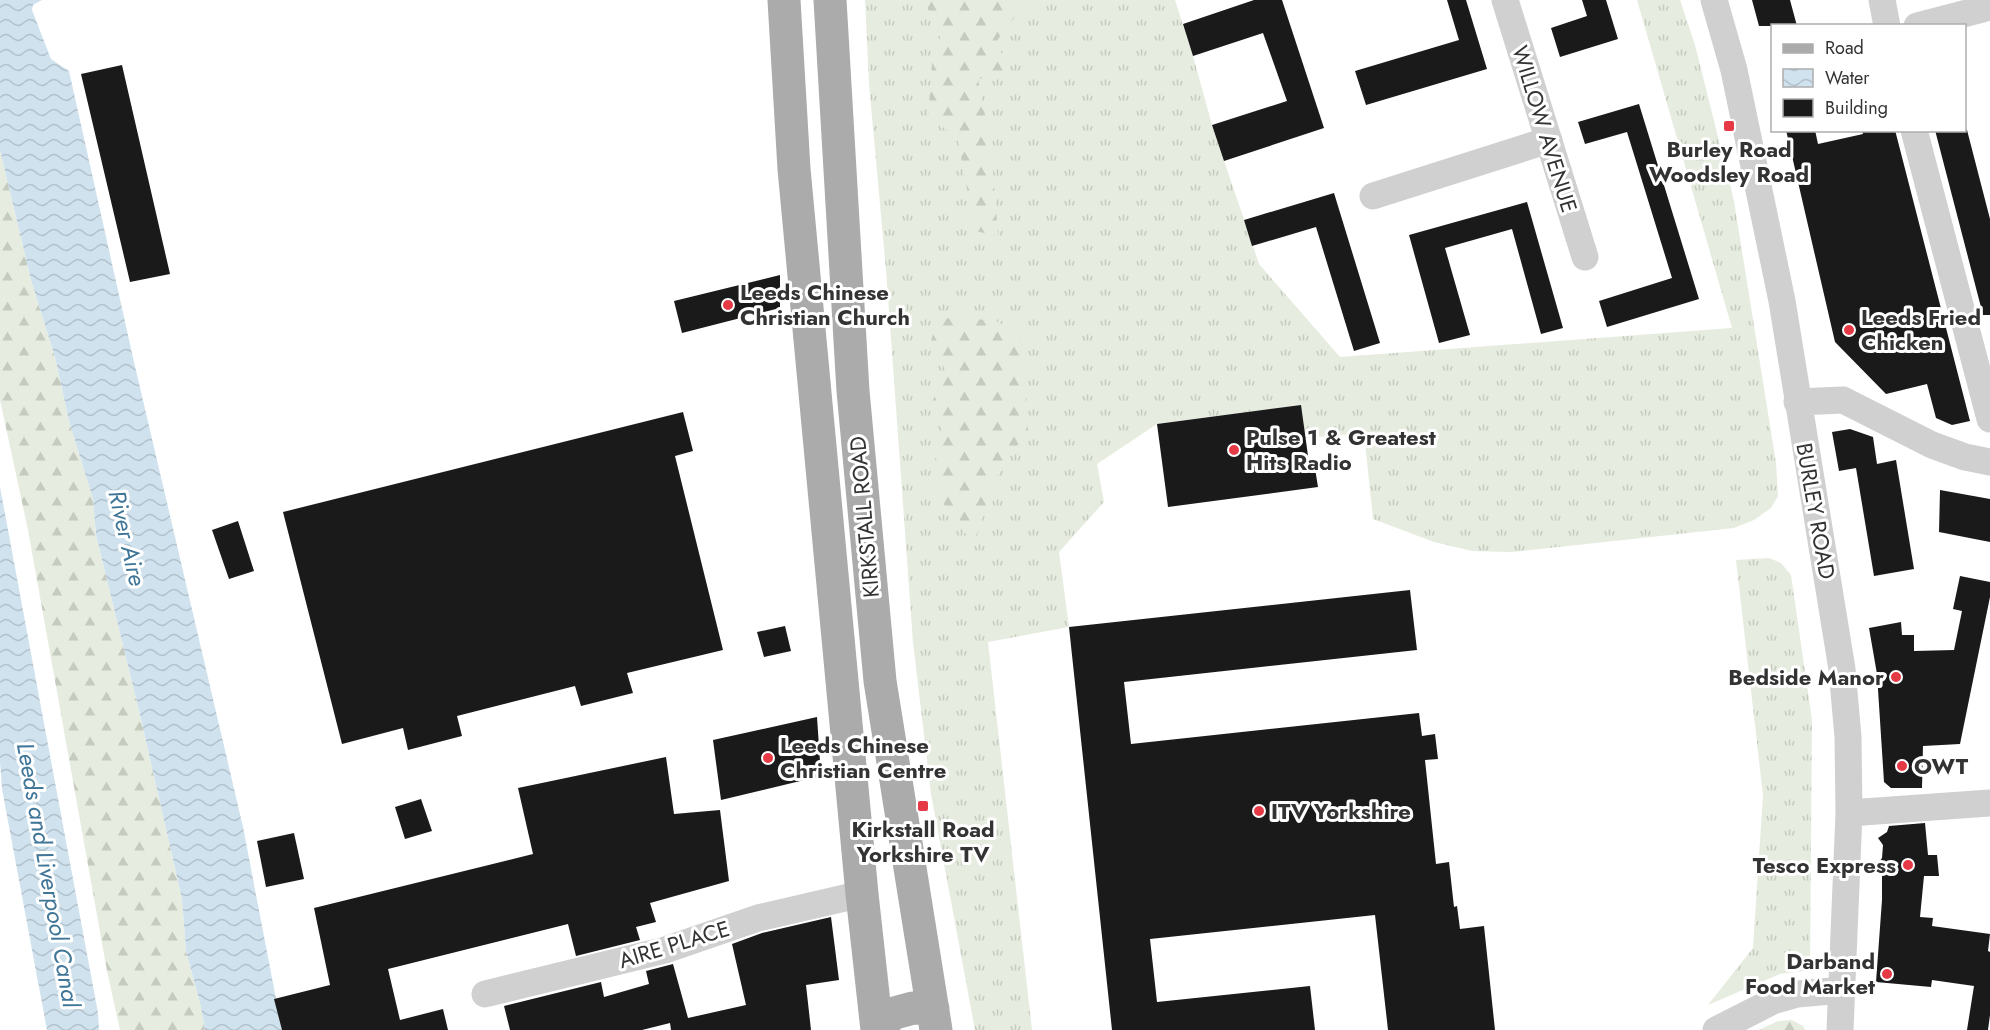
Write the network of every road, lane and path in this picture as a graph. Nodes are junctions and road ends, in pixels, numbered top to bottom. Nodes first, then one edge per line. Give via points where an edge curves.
1 (784, 0) edge
2 (830, 0) edge
3 (1505, 0) edge
4 (1714, 0) edge
5 (1882, 0) edge
6 (1990, 7) edge
7 (1887, 24) edge
8 (1925, 24) edge
9 (1915, 132) edge
10 (1549, 140) junction
11 (1373, 196) dead end
12 (1585, 258) dead end
13 (1797, 402) junction
14 (1990, 419) edge
15 (1990, 462) edge
16 (1990, 803) edge
17 (1849, 813) junction
18 (862, 894) junction
19 (1842, 990) junction
20 (485, 994) dead end
21 (934, 1020) edge
22 (878, 1030) edge
23 (1716, 1030) edge
24 (1840, 1030) edge

1 - 18 main road, KIRKSTALL ROAD via 794,169
2 - 21 main road, KIRKSTALL ROAD via 853,391 880,681
3 - 10 street, WILLOW AVENUE
4 - 13 street, BURLEY ROAD via 1737,82 1782,301
5 - 7 street
6 - 8 street
9 - 14 street
10 - 11 street
10 - 12 street, WILLOW AVENUE
13 - 15 street via 1843,400 1932,445
13 - 17 street, BURLEY ROAD via 1842,669
16 - 17 street
17 - 19 street, BURLEY ROAD
18 - 20 street, AIRE PLACE via 758,918 665,950
18 - 22 main road, KIRKSTALL ROAD
19 - 23 street via 1773,1000
19 - 24 street, BURLEY ROAD
21 - 22 main road via 913,1008 891,1014

